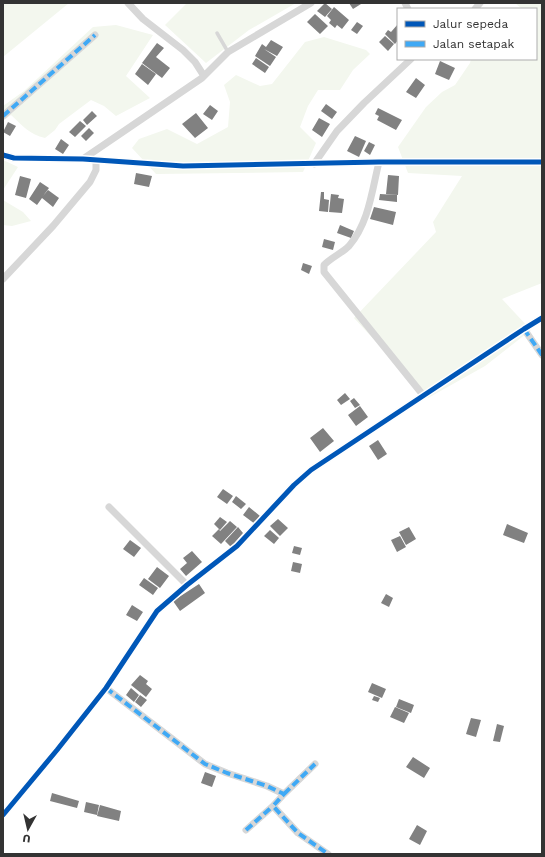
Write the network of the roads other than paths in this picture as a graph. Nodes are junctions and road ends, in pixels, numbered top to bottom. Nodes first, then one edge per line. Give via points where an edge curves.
1 (128, 3) edge
2 (311, 3) edge
3 (216, 33) dead end
4 (95, 35) dead end
5 (228, 52) junction
6 (410, 60) edge
7 (204, 76) junction
8 (3, 116) edge
9 (3, 155) edge
10 (84, 159) junction
11 (96, 160) junction
12 (379, 162) junction
13 (542, 162) edge
14 (314, 164) junction
15 (3, 279) edge
16 (542, 318) edge
17 (524, 329) junction
18 (542, 355) edge
19 (423, 395) junction
20 (109, 507) dead end
21 (187, 585) junction
22 (106, 688) junction
23 (315, 764) dead end
24 (284, 794) junction
25 (273, 806) junction
26 (3, 815) edge
27 (246, 830) dead end
28 (328, 854) edge

1 - 7 street via 183,50
2 - 5 street
3 - 5 lane
4 - 8 street
5 - 7 street
6 - 14 street via 337,131
7 - 10 street
9 - 10 street via 14,158
10 - 11 street
11 - 14 street via 183,166
11 - 15 street via 96,170 90,182
12 - 13 street
12 - 14 street
12 - 19 street via 363,223 350,244 324,265 324,272
16 - 17 street
17 - 18 street
17 - 19 street
19 - 21 street via 312,470 294,485 237,546
20 - 21 street
21 - 22 street via 152,617
22 - 24 street via 205,764
22 - 26 street
23 - 24 street
24 - 25 street
25 - 27 street
25 - 28 street via 298,833

